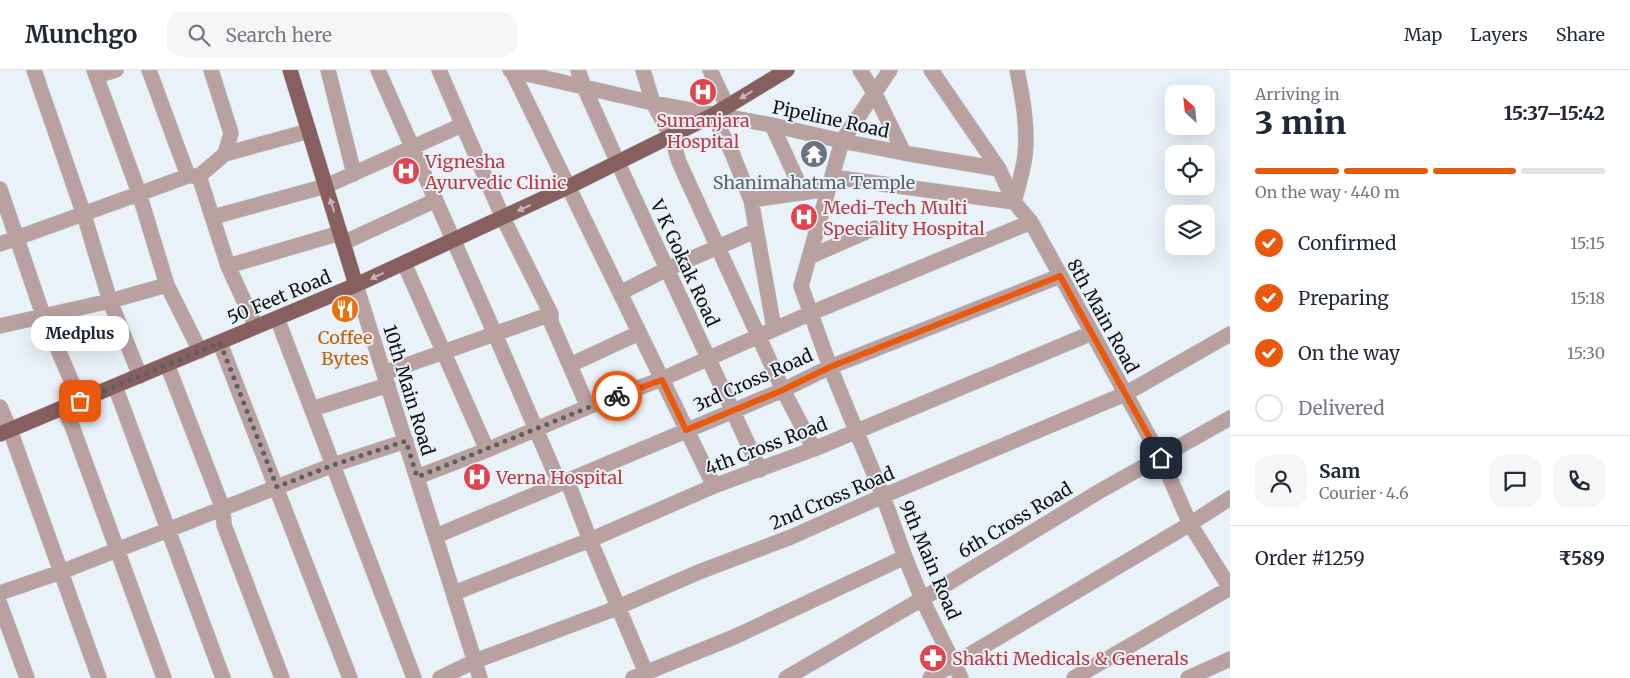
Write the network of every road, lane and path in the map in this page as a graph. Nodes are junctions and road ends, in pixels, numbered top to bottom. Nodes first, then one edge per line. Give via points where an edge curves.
1 (34, 70) edge
2 (116, 70) edge
3 (149, 70) edge
4 (211, 70) edge
5 (292, 70) edge
6 (328, 70) edge
7 (378, 70) edge
8 (439, 70) edge
9 (511, 70) edge
10 (578, 70) edge
11 (643, 70) edge
12 (710, 70) edge
13 (860, 70) edge
14 (890, 70) edge
15 (931, 70) edge
16 (1017, 70) edge
17 (782, 71) edge
18 (95, 73) edge
19 (584, 87) junction
20 (875, 94) junction
21 (654, 103) junction
22 (727, 106) junction
23 (713, 115) junction
24 (462, 125) junction
25 (772, 125) junction
26 (309, 131) junction
27 (671, 136) junction
28 (842, 141) junction
29 (412, 148) junction
30 (225, 154) junction
31 (904, 154) junction
32 (618, 163) junction
33 (999, 169) junction
34 (354, 174) junction
35 (193, 176) junction
36 (830, 183) junction
37 (326, 186) junction
38 (568, 187) junction
39 (0, 188) edge
40 (139, 193) junction
41 (803, 193) junction
42 (436, 200) junction
43 (751, 200) junction
44 (1014, 202) junction
45 (84, 215) junction
46 (213, 217) junction
47 (503, 218) junction
48 (1031, 222) junction
49 (875, 228) dead end
50 (756, 231) junction
51 (18, 238) junction
52 (342, 238) junction
53 (454, 240) junction
54 (0, 244) edge
55 (718, 247) junction
56 (809, 257) junction
57 (404, 263) junction
58 (228, 266) junction
59 (667, 270) junction
60 (1060, 276) junction
61 (356, 285) junction
62 (167, 286) junction
63 (620, 293) junction
64 (110, 301) junction
65 (811, 313) junction
66 (551, 314) junction
67 (43, 315) junction
68 (277, 318) junction
69 (0, 326) edge
70 (256, 328) junction
71 (774, 328) junction
72 (639, 332) junction
73 (1092, 333) junction
74 (495, 334) junction
75 (1230, 334) edge
76 (758, 336) junction
77 (220, 343) junction
78 (200, 351) junction
79 (444, 352) junction
80 (709, 359) junction
81 (167, 364) junction
82 (570, 366) junction
83 (830, 367) junction
84 (140, 376) junction
85 (386, 379) junction
86 (662, 380) junction
87 (115, 386) junction
88 (783, 390) junction
89 (1125, 394) junction
90 (80, 401) junction
91 (0, 407) edge
92 (588, 407) junction
93 (63, 408) junction
94 (312, 409) junction
95 (733, 411) junction
96 (1230, 418) edge
97 (537, 429) junction
98 (686, 430) junction
99 (856, 430) junction
100 (5, 432) edge
101 (406, 441) junction
102 (814, 449) junction
103 (487, 450) junction
104 (1161, 458) junction
105 (333, 465) junction
106 (760, 470) junction
107 (417, 477) junction
108 (563, 481) junction
109 (714, 486) junction
110 (277, 487) junction
111 (883, 496) junction
112 (1230, 498) edge
113 (223, 509) junction
114 (1190, 524) junction
115 (169, 530) junction
116 (436, 536) junction
117 (590, 540) junction
118 (118, 549) junction
119 (905, 557) junction
120 (61, 572) junction
121 (1230, 588) edge
122 (0, 593) edge
123 (454, 593) junction
124 (922, 598) junction
125 (0, 604) edge
126 (618, 607) junction
127 (1230, 659) edge
128 (475, 661) junction
129 (955, 663) junction
130 (640, 675) edge
131 (1193, 677) edge
132 (27, 678) edge
133 (99, 678) edge
134 (164, 678) edge
135 (223, 678) edge
136 (282, 678) edge
137 (350, 678) edge
138 (414, 678) edge
139 (440, 678) edge
140 (480, 678) edge
141 (786, 678) edge
142 (930, 678) edge
143 (961, 678) edge
144 (1074, 678) edge

1 - 45 street
2 - 18 street
3 - 35 street
4 - 30 street via 231,133
5 - 26 main road
6 - 34 street
7 - 29 street
8 - 24 street
9 - 19 street, Pipeline Road
9 - 38 street
10 - 19 street, V K Gokak Road
11 - 21 street
12 - 22 street
13 - 20 street
14 - 20 street, 9th Main Road
15 - 33 street, 8th Main Road
16 - 44 street via 1026,126 1025,157
17 -> 22 main road, 50 Feet Road
18 - 40 street
19 - 21 street, Pipeline Road
19 - 32 street, V K Gokak Road
20 - 28 street, 9th Main Road
20 - 31 street
21 - 23 street, Pipeline Road
21 - 27 street
22 - 23 main road, 50 Feet Road
23 - 25 street, Pipeline Road
23 - 27 main road, 50 Feet Road
23 - 43 street
24 - 29 street
24 - 47 street
25 - 28 street, Pipeline Road
25 - 41 street
26 - 30 street
26 - 37 main road
27 - 32 main road, 50 Feet Road
27 - 55 street via 678,162
28 - 31 street, Pipeline Road
28 - 36 street, 9th Main Road
29 - 34 street
29 - 42 street
30 - 35 street
31 - 33 street, Pipeline Road
32 - 38 main road, 50 Feet Road
32 - 59 street, V K Gokak Road
33 - 44 street, 8th Main Road
34 - 37 street
35 - 40 street
35 - 46 street
36 - 41 street
36 - 44 street
36 - 56 street, 9th Main Road
37 - 46 street
52 -> 37 main road
38 -> 47 main road, 50 Feet Road
38 - 63 street
39 - 51 street
40 - 45 street
40 - 62 street
41 - 43 street
42 - 52 street
42 - 53 street
43 - 50 street
44 - 48 street, 8th Main Road
45 - 51 street
45 - 64 street
46 - 58 street
47 - 53 main road, 50 Feet Road
47 - 66 street
48 - 60 street, 8th Main Road
48 - 65 street
49 - 56 street
50 - 55 street
50 - 71 street
51 - 54 street
51 - 67 street
52 - 58 street
52 - 61 main road
53 - 57 main road, 50 Feet Road
53 - 74 street
55 - 59 street
55 - 76 street
56 - 65 street, 9th Main Road via 801,286
57 -> 61 main road, 50 Feet Road
57 - 79 street
58 - 70 street
59 - 63 street
59 - 80 street, V K Gokak Road
60 - 73 street, 8th Main Road
60 - 83 street, 3rd Cross Road
61 - 68 main road, 50 Feet Road
61 - 85 street, 10th Main Road
62 - 64 street
62 - 78 street
63 - 72 street
64 - 67 street
64 - 84 street
65 - 71 street
65 - 83 street, 9th Main Road
66 - 74 street
66 - 82 street via 551,322
67 - 69 street
67 - 90 street
68 - 70 main road, 50 Feet Road
68 - 94 street
70 - 77 main road, 50 Feet Road
71 - 76 street
72 - 82 street
72 - 86 street
73 - 89 street, 8th Main Road
73 - 99 street, 4th Cross Road
74 - 79 street
74 - 97 street
75 - 89 street, 2nd Cross Road
76 - 80 street
76 - 88 street
77 - 78 main road, 50 Feet Road
77 - 110 street
78 - 81 main road, 50 Feet Road
79 - 85 street
79 - 103 street
80 - 86 street
80 - 95 street, V K Gokak Road
81 - 84 main road, 50 Feet Road
81 - 113 street
82 - 92 street
83 - 88 street, 3rd Cross Road
83 - 99 street, 9th Main Road
84 - 87 main road, 50 Feet Road
85 - 94 street
85 - 101 street, 10th Main Road
86 - 92 street
86 - 98 street
87 - 90 main road, 50 Feet Road
87 - 115 street
88 - 95 street, 3rd Cross Road
88 - 102 street
89 - 104 street, 8th Main Road
89 - 111 street, 2nd Cross Road
90 - 93 main road, 50 Feet Road
91 - 100 street
92 - 97 street
93 - 100 main road, 50 Feet Road
93 - 118 street
94 - 105 street
95 - 98 street, 3rd Cross Road
95 - 106 street, V K Gokak Road
96 - 104 street
97 - 103 street
97 - 108 street
98 - 108 street, 3rd Cross Road
98 - 109 street
99 - 102 street, 4th Cross Road
99 - 111 street, 9th Main Road
100 - 120 street
101 - 105 street
101 - 107 street, 10th Main Road
102 - 106 street, 4th Cross Road
103 - 107 street
104 - 114 street, 8th Main Road
104 - 124 street, 6th Cross Road
105 - 110 street
105 - 138 street
106 - 109 street, 4th Cross Road
107 - 116 street, 10th Main Road
108 - 116 street, 3rd Cross Road
108 - 117 street
109 - 117 street, 4th Cross Road
110 - 113 street
110 - 137 street
111 - 119 street, 9th Main Road
111 - 126 street, 2nd Cross Road
112 - 114 street
113 - 115 street
113 - 136 street via 224,525
114 - 121 street, 8th Main Road
114 - 129 street
115 - 118 street
115 - 135 street
116 - 123 street, 10th Main Road
117 - 123 street, 4th Cross Road
117 - 126 street
118 - 120 street
118 - 134 street
119 - 124 street, 9th Main Road
119 - 130 street via 734,637
120 - 122 street
120 - 133 street
121 - 144 street
123 - 128 street, 10th Main Road
124 - 129 street, 9th Main Road
124 - 141 street, 6th Cross Road
125 - 132 street
126 - 128 street, 2nd Cross Road
126 - 130 street
127 - 131 street
128 - 139 street, 2nd Cross Road
128 - 140 street, 10th Main Road
129 - 142 street
129 - 143 street, 9th Main Road

